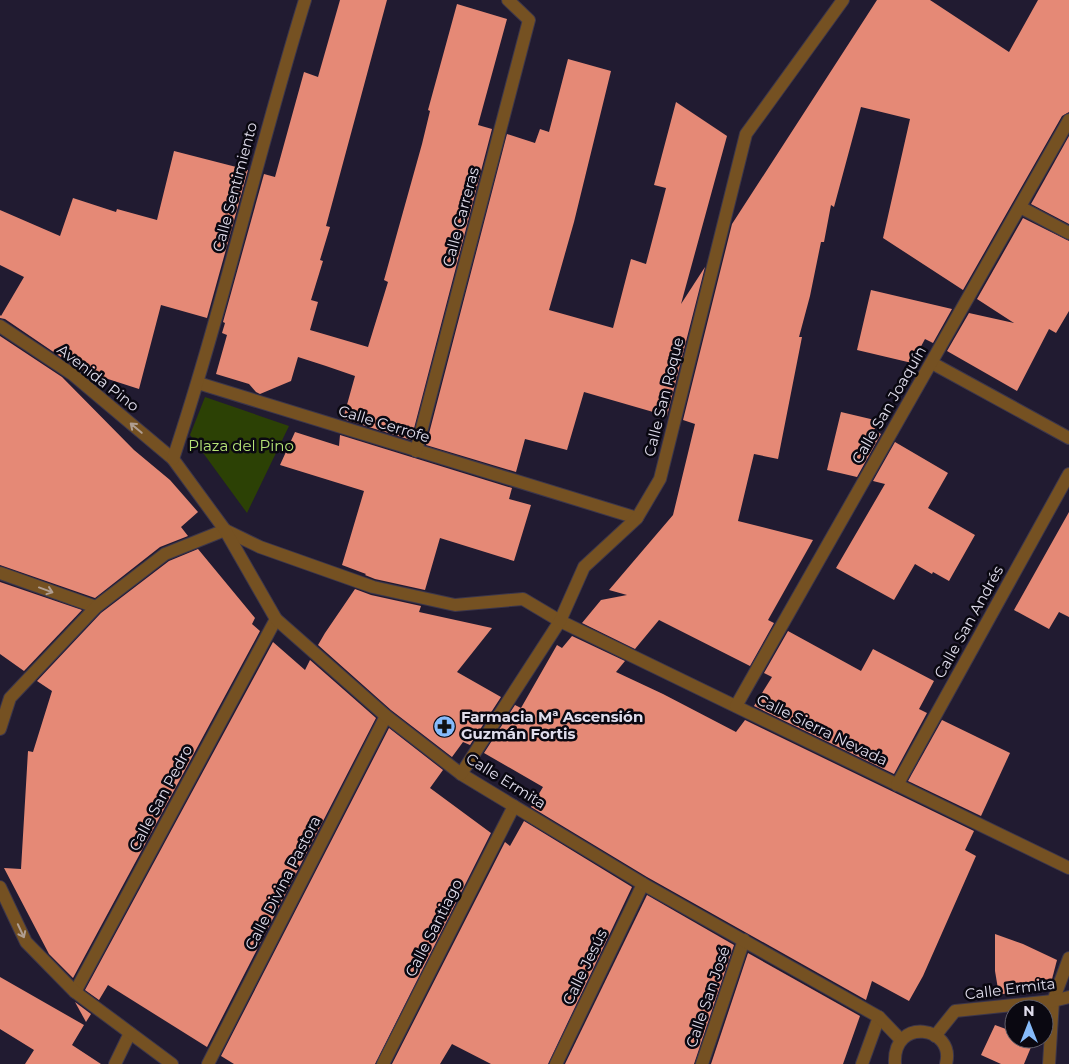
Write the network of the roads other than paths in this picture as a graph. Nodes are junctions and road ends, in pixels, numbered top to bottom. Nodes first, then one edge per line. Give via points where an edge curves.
1 (306, 0) edge
2 (508, 0) edge
3 (843, 0) edge
4 (1069, 120) edge
5 (1020, 207) junction
6 (1069, 233) edge
7 (0, 326) edge
8 (932, 363) junction
9 (198, 383) junction
10 (1069, 438) edge
11 (416, 451) junction
12 (173, 459) junction
13 (1069, 474) edge
14 (637, 518) junction
15 (226, 530) junction
16 (0, 573) edge
17 (96, 607) junction
18 (276, 619) junction
19 (560, 621) junction
20 (736, 706) junction
21 (386, 716) junction
22 (0, 729) edge
23 (461, 774) junction
24 (897, 785) junction
25 (514, 806) junction
26 (1069, 868) edge
27 (643, 884) junction
28 (0, 887) edge
29 (744, 940) junction
30 (1069, 958) edge
31 (75, 992) junction
32 (1069, 997) edge
33 (1054, 999) edge
34 (1054, 1002) edge
35 (1004, 1007) edge
36 (879, 1017) junction
37 (130, 1033) junction
38 (935, 1036) junction
39 (901, 1040) junction
40 (1050, 1049) edge
41 (950, 1063) edge
42 (115, 1064) edge
43 (172, 1064) edge
44 (208, 1064) edge
45 (383, 1064) edge
46 (556, 1064) edge
47 (702, 1064) edge
48 (862, 1064) edge
49 (895, 1064) edge
50 (1049, 1064) edge

1 - 9 street, Calle Sentimiento via 285,65
2 - 11 street, Calle Carreras via 529,20
3 - 14 street, Calle San Roque via 746,134 660,479
4 - 5 street, Calle San Joaquín
5 - 6 street
5 - 8 street, Calle San Joaquín
12 -> 7 street, Avenida Pino via 72,374
8 - 10 street
8 - 20 street, Calle San Joaquín
9 - 11 street, Calle Cerrofe
9 - 12 street
11 - 14 street, Calle Cerrofe
12 - 15 street, Calle Ermita
13 - 24 street, Calle San Andrés
14 - 19 street, Calle San Roque via 584,567
15 - 17 street via 165,554
15 - 18 street, Calle Ermita
15 - 19 street, Calle Sierra Nevada via 260,547 373,587 455,605 523,600
16 -> 17 street
17 - 22 street via 10,698
18 - 21 street, Calle Ermita
18 - 31 street, Calle San Pedro
19 - 20 street, Calle Sierra Nevada
19 - 23 street, Calle San Roque
20 - 24 street, Calle Sierra Nevada
21 - 23 street, Calle Ermita
21 - 44 street, Calle Divina Pastora
23 - 25 street, Calle Ermita
24 - 26 street, Calle Sierra Nevada
25 - 27 street, Calle Ermita
25 - 45 street, Calle Santiago
27 - 29 street, Calle Ermita
27 - 46 street, Calle Jesús
28 -> 31 street via 26,942
29 - 36 street, Calle Ermita
29 - 47 street, Calle San José
30 - 33 street
31 - 37 street
32 - 34 street, Calle Ermita
35 - 38 street, Calle Ermita via 956,1011
36 - 39 street, Calle Ermita
36 - 48 street
37 - 42 street
37 - 43 street
38 - 39 street via 921,1031
38 - 41 street via 945,1046
39 - 49 street via 896,1048
40 - 50 street

